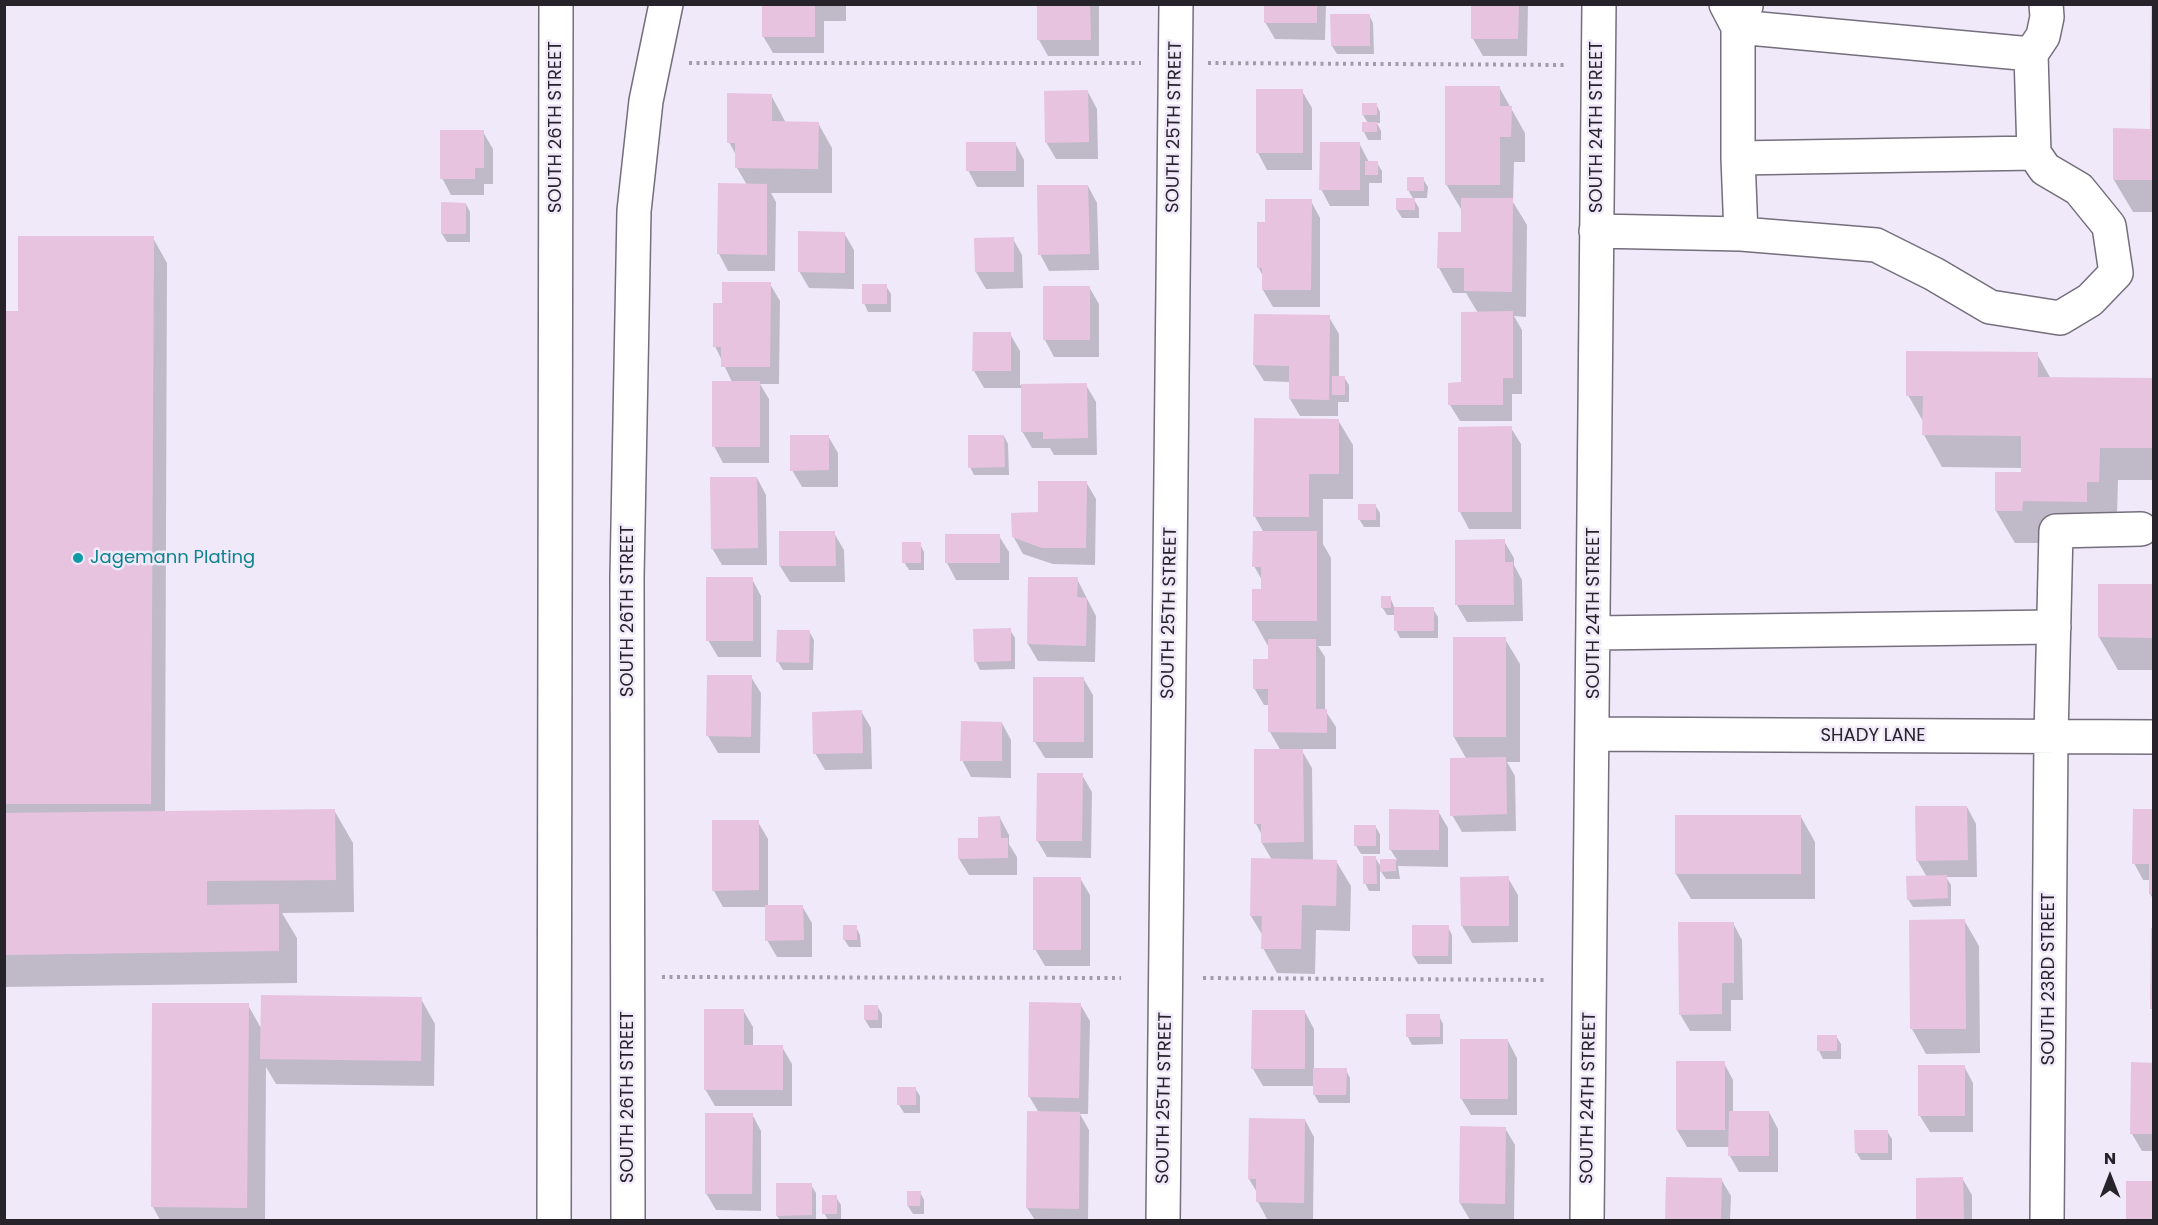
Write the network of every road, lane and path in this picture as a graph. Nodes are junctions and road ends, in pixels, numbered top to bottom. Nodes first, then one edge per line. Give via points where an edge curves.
1 (556, 4) edge
2 (666, 4) edge
3 (1176, 4) edge
4 (1599, 4) edge
5 (2046, 4) edge
6 (1737, 12) edge
7 (2031, 54) junction
8 (654, 63) junction
9 (1175, 63) junction
10 (1597, 64) junction
11 (2034, 153) junction
12 (1738, 158) junction
13 (1596, 231) junction
14 (1741, 234) junction
15 (2141, 530) dead end
16 (2054, 627) junction
17 (1594, 633) junction
18 (1593, 735) junction
19 (2051, 737) junction
20 (2154, 737) edge
21 (660, 977) dead end
22 (1121, 978) dead end
23 (1203, 978) dead end
24 (1544, 980) dead end
25 (554, 1221) edge
26 (628, 1221) edge
27 (1163, 1221) edge
28 (1587, 1221) edge
29 (2047, 1221) edge

1 - 25 street, SOUTH 26TH STREET
2 - 8 street, SOUTH 26TH STREET
3 - 9 street, SOUTH 25TH STREET
4 - 10 street, SOUTH 24TH STREET
5 - 7 street via 2043,36
6 - 7 street
6 - 12 street
7 - 11 street
8 - 9 path
8 - 26 street, SOUTH 26TH STREET via 646,101 634,223 627,577
9 - 10 path
9 - 27 street, SOUTH 25TH STREET
10 - 13 street, SOUTH 24TH STREET
11 - 12 street
11 - 14 street via 2045,168 2079,189 2109,226 2116,273 2090,300 2060,318 1990,307 1876,245
12 - 14 street
13 - 14 street
13 - 17 street, SOUTH 24TH STREET
15 - 16 street, SOUTH 23RD STREET via 2056,531
16 - 17 street
16 - 19 street, SOUTH 23RD STREET
17 - 18 street, SOUTH 24TH STREET
18 - 19 street, SHADY LANE
18 - 28 street, SOUTH 24TH STREET
19 - 20 street, SHADY LANE
19 - 29 street, SOUTH 23RD STREET
21 - 22 path
23 - 24 path

